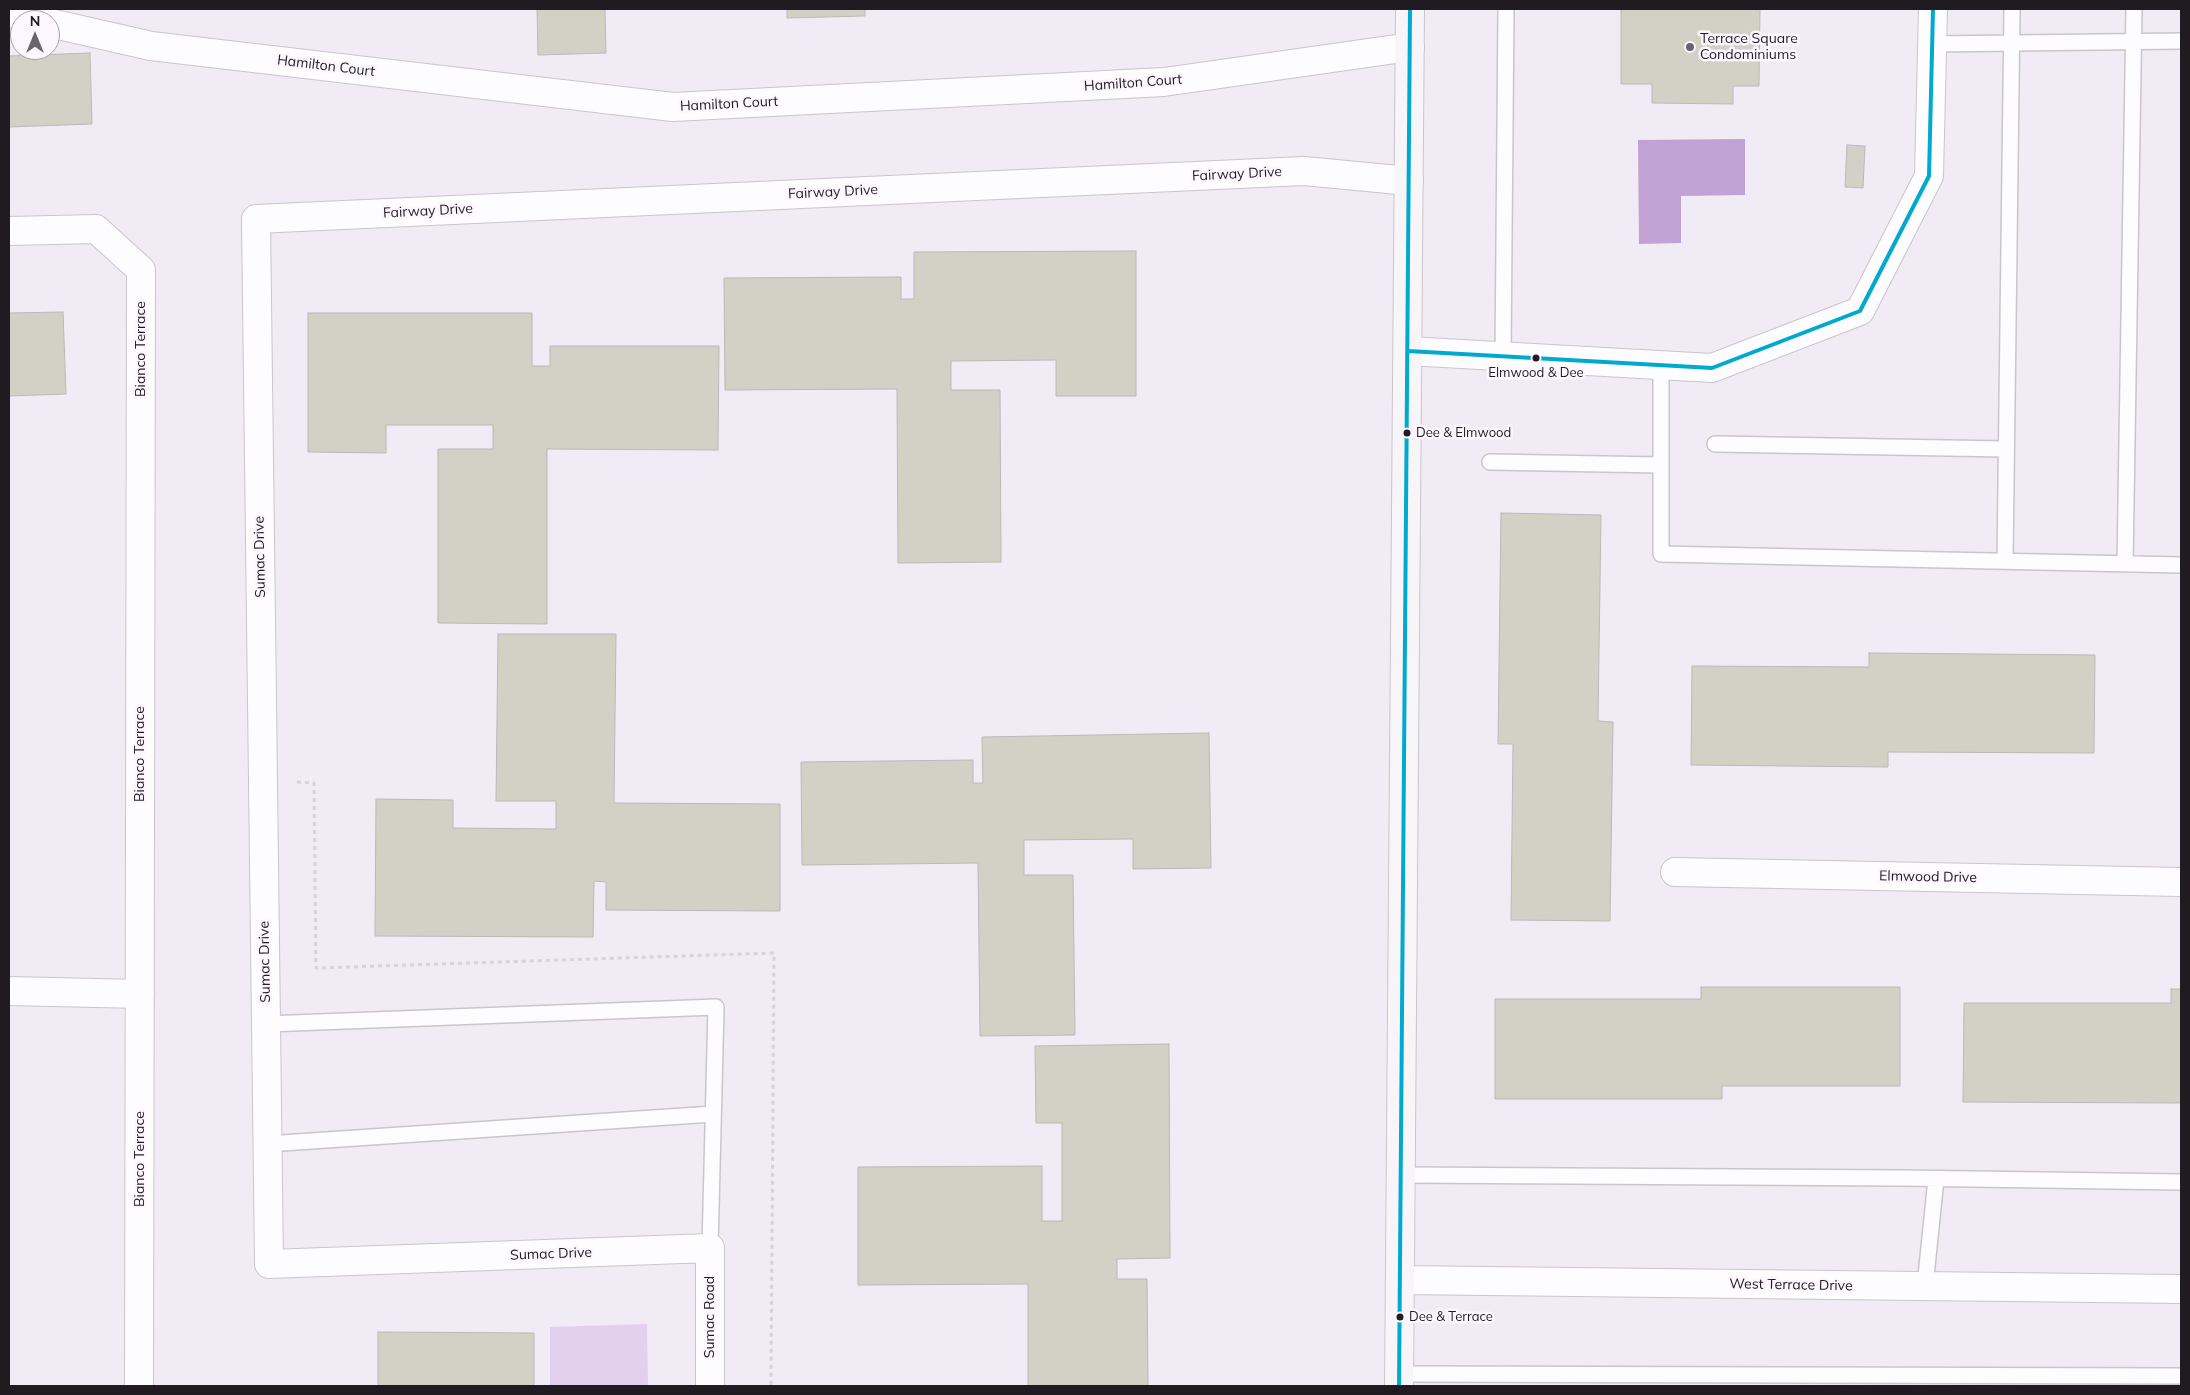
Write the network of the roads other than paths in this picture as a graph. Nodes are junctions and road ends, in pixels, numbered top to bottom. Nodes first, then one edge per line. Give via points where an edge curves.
1 (1410, 9) edge
2 (1506, 9) edge
3 (1933, 9) edge
4 (2012, 9) edge
5 (2134, 9) edge
6 (60, 25) edge
7 (2134, 41) junction
8 (2181, 41) edge
9 (2012, 43) junction
10 (1932, 44) junction
11 (1410, 46) junction
12 (1409, 182) junction
13 (256, 219) joint
14 (9, 231) edge
15 (1408, 351) junction
16 (1503, 356) junction
17 (1661, 365) junction
18 (1715, 444) dead end
19 (2006, 449) junction
20 (1490, 462) dead end
21 (1661, 465) junction
22 (2005, 561) junction
23 (2124, 564) junction
24 (2181, 565) edge
25 (1675, 872) dead end
26 (2181, 882) edge
27 (9, 991) edge
28 (140, 994) junction
29 (266, 1024) junction
30 (713, 1114) junction
31 (267, 1144) junction
32 (1401, 1175) junction
33 (1936, 1178) junction
34 (2181, 1182) edge
35 (710, 1248) junction
36 (1400, 1280) junction
37 (1925, 1286) junction
38 (2181, 1289) edge
39 (2181, 1376) edge
40 (1399, 1380) edge
41 (139, 1386) edge
42 (710, 1386) edge

1 - 11 street
2 - 16 lane
3 - 10 street
4 - 9 lane
5 - 7 lane
6 - 11 street, Hamilton Court via 151,46 673,107 1164,82
7 - 8 lane
7 - 9 lane
7 - 23 lane
9 - 10 lane
9 - 19 lane
10 - 17 street via 1929,176 1860,311 1712,368
11 - 12 street
12 - 13 street, Fairway Drive via 1304,171
12 - 15 street
13 - 29 street, Sumac Drive
14 - 28 street, Bianco Terrace via 96,229 141,270
15 - 16 street
15 - 32 street
16 - 17 street
17 - 21 lane
18 - 19 lane
19 - 22 lane
20 - 21 lane
21 - 22 lane via 1661,554
22 - 23 lane
23 - 24 lane
25 - 26 street, Elmwood Drive
27 - 28 street
28 - 41 street, Bianco Terrace
29 - 30 lane via 716,1007
29 - 31 street, Sumac Drive
30 - 31 lane
30 - 35 lane
31 - 35 street, Sumac Drive via 269,1264
32 - 33 lane
32 - 36 street
33 - 34 lane
33 - 37 lane
35 - 42 street, Sumac Road
36 - 37 street, West Terrace Drive
36 - 40 street
37 - 38 street, West Terrace Drive
39 - 40 lane

